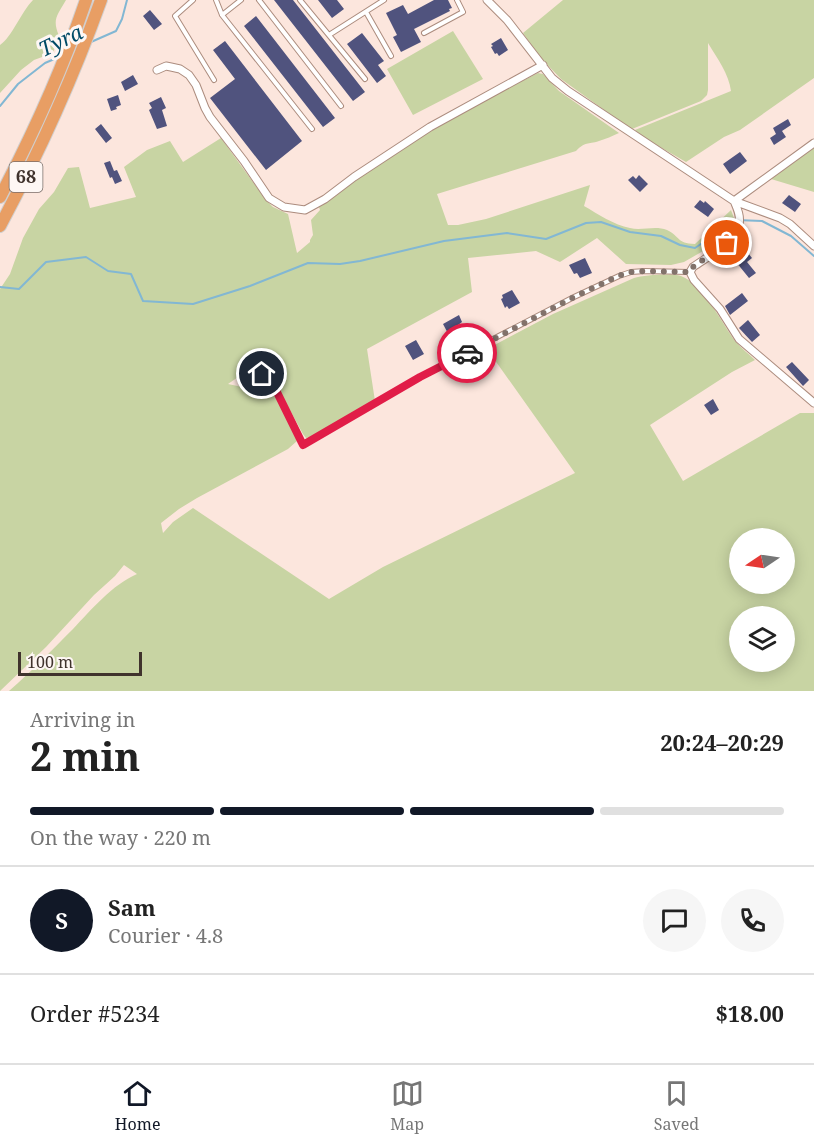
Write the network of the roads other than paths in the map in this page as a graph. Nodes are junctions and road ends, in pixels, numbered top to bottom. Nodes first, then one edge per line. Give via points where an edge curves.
1 (86, 0) edge
2 (100, 0) edge
3 (193, 0) edge
4 (216, 0) edge
5 (241, 0) edge
6 (259, 0) edge
7 (300, 0) edge
8 (384, 0) edge
9 (457, 0) edge
10 (488, 0) edge
11 (366, 12) junction
12 (222, 15) junction
13 (424, 33) dead end
14 (329, 35) junction
15 (391, 56) dead end
16 (543, 65) junction
17 (157, 70) dead end
18 (365, 79) dead end
19 (214, 80) dead end
20 (341, 106) dead end
21 (312, 129) dead end
22 (814, 143) edge
23 (0, 197) edge
24 (734, 201) junction
25 (0, 226) edge
26 (814, 246) edge
27 (690, 272) junction
28 (262, 374) dead end
29 (814, 403) edge

1 - 23 highway, 68 via 42,110
2 - 25 highway, 68 via 61,100
3 - 19 lane via 175,16
4 - 12 lane
5 - 12 lane
6 - 20 lane
7 - 14 lane
8 - 11 lane
9 - 13 lane via 463,12
10 - 16 street
11 - 14 lane
11 - 15 lane
12 - 21 lane
14 - 18 lane
16 - 17 street via 430,127 305,210 284,207 269,198 210,117 189,75 166,66
16 - 24 street via 568,91
22 - 24 street
24 - 26 street via 780,218
24 - 27 street via 739,214 734,236
27 - 28 lane via 645,271 618,276 420,377 303,445 270,378
27 - 29 street via 739,339

